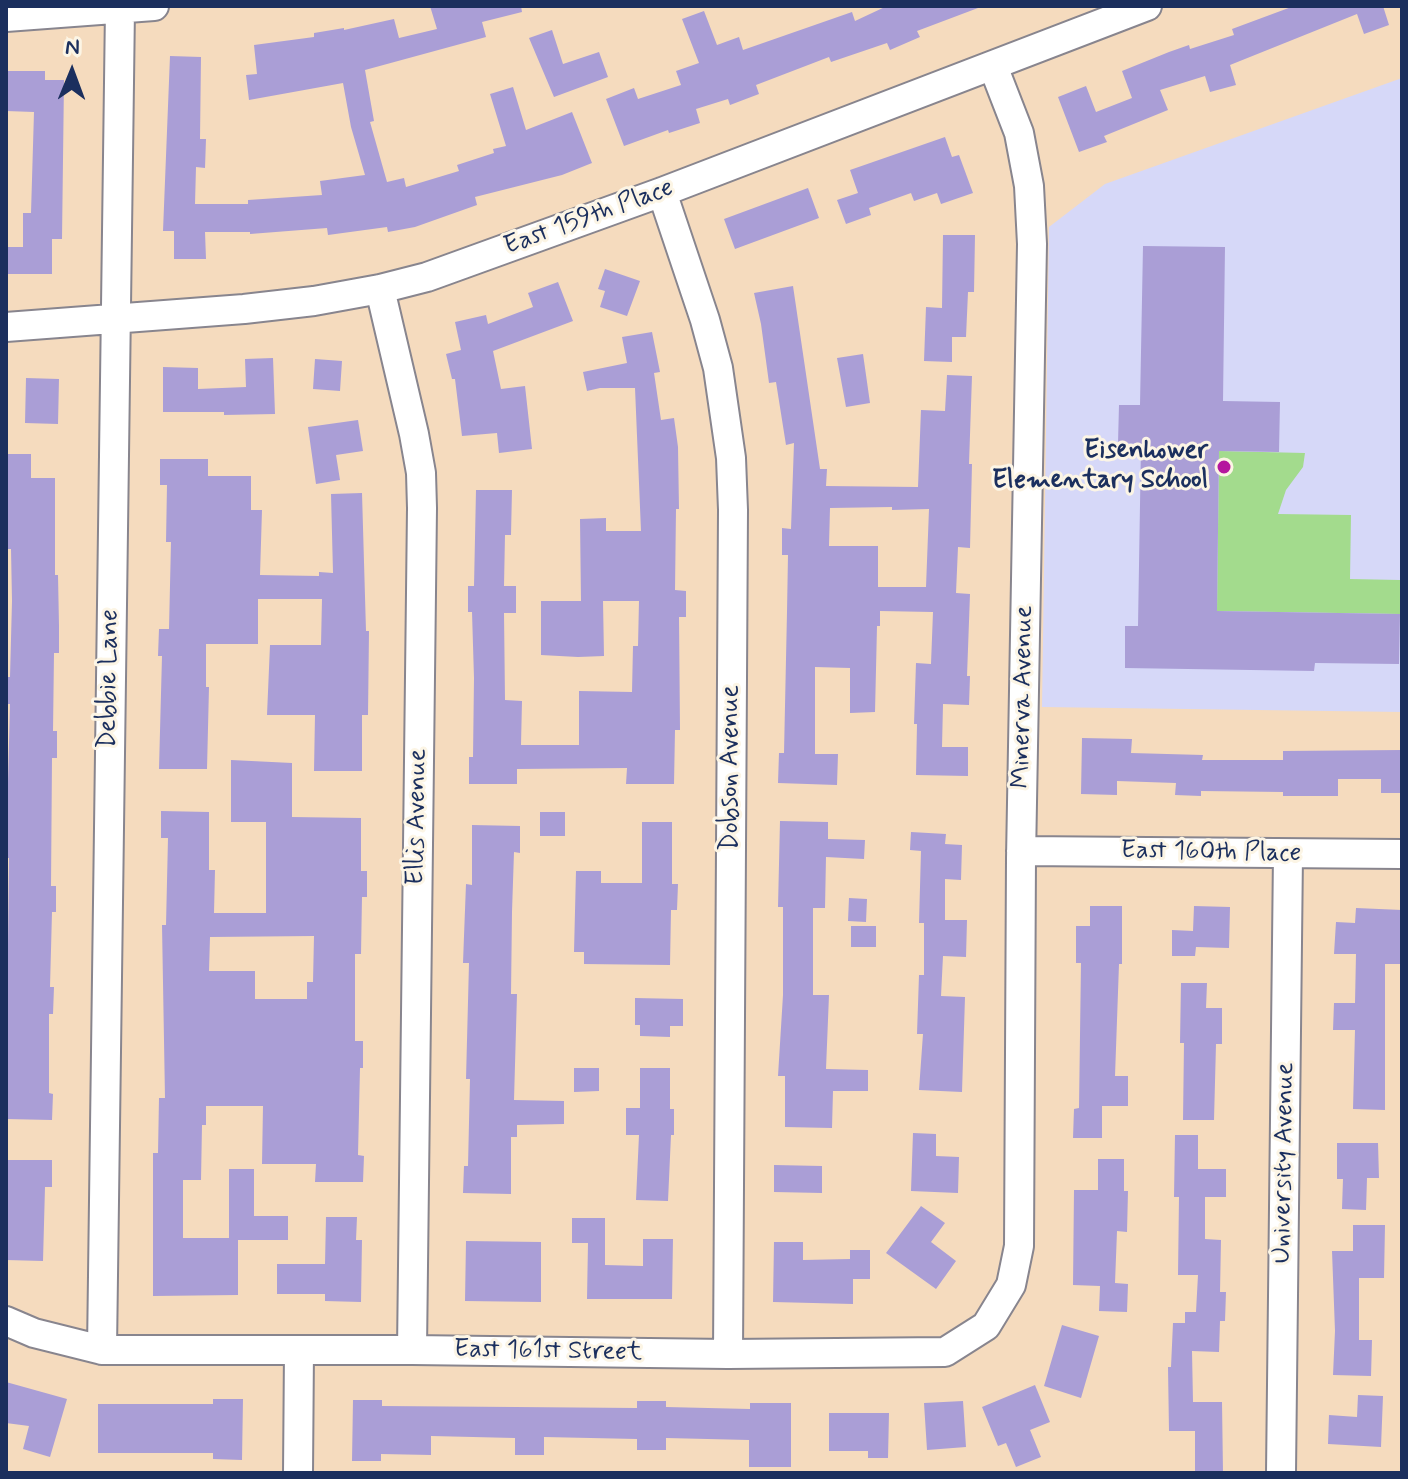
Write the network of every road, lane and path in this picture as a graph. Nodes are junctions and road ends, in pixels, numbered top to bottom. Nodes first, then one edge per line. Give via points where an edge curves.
1 (154, 6) edge
2 (1147, 6) edge
3 (120, 8) junction
4 (6, 17) edge
5 (993, 66) junction
6 (662, 192) junction
7 (380, 289) junction
8 (115, 320) junction
9 (6, 327) edge
10 (1021, 851) junction
11 (1288, 854) junction
12 (1402, 854) edge
13 (6, 1321) edge
14 (986, 1326) joint
15 (102, 1350) junction
16 (299, 1350) junction
17 (412, 1350) junction
18 (728, 1354) junction
19 (298, 1473) edge
20 (1281, 1473) edge

1 - 3 street
2 - 5 street, East 159th Place
3 - 4 street
3 - 8 street, Debbie Lane
5 - 6 street, East 159th Place
5 - 10 street, Minerva Avenue via 1019,133 1032,244
6 - 7 street, East 159th Place
6 - 18 street, Dobson Avenue via 705,320 731,458
7 - 8 street, East 159th Place via 258,308
7 - 17 street, Ellis Avenue via 421,473
8 - 9 street, East 159th Place
8 - 15 street, Debbie Lane
10 - 11 street, East 160th Place
10 - 14 street, Minerva Avenue via 1019,1246 1011,1285
11 - 12 street, East 160th Place
11 - 20 street, University Avenue
13 - 15 street, East 161st Street
14 - 18 street, East 161st Street via 945,1352
15 - 16 street, East 161st Street
16 - 17 street, East 161st Street
16 - 19 street
17 - 18 street, East 161st Street

